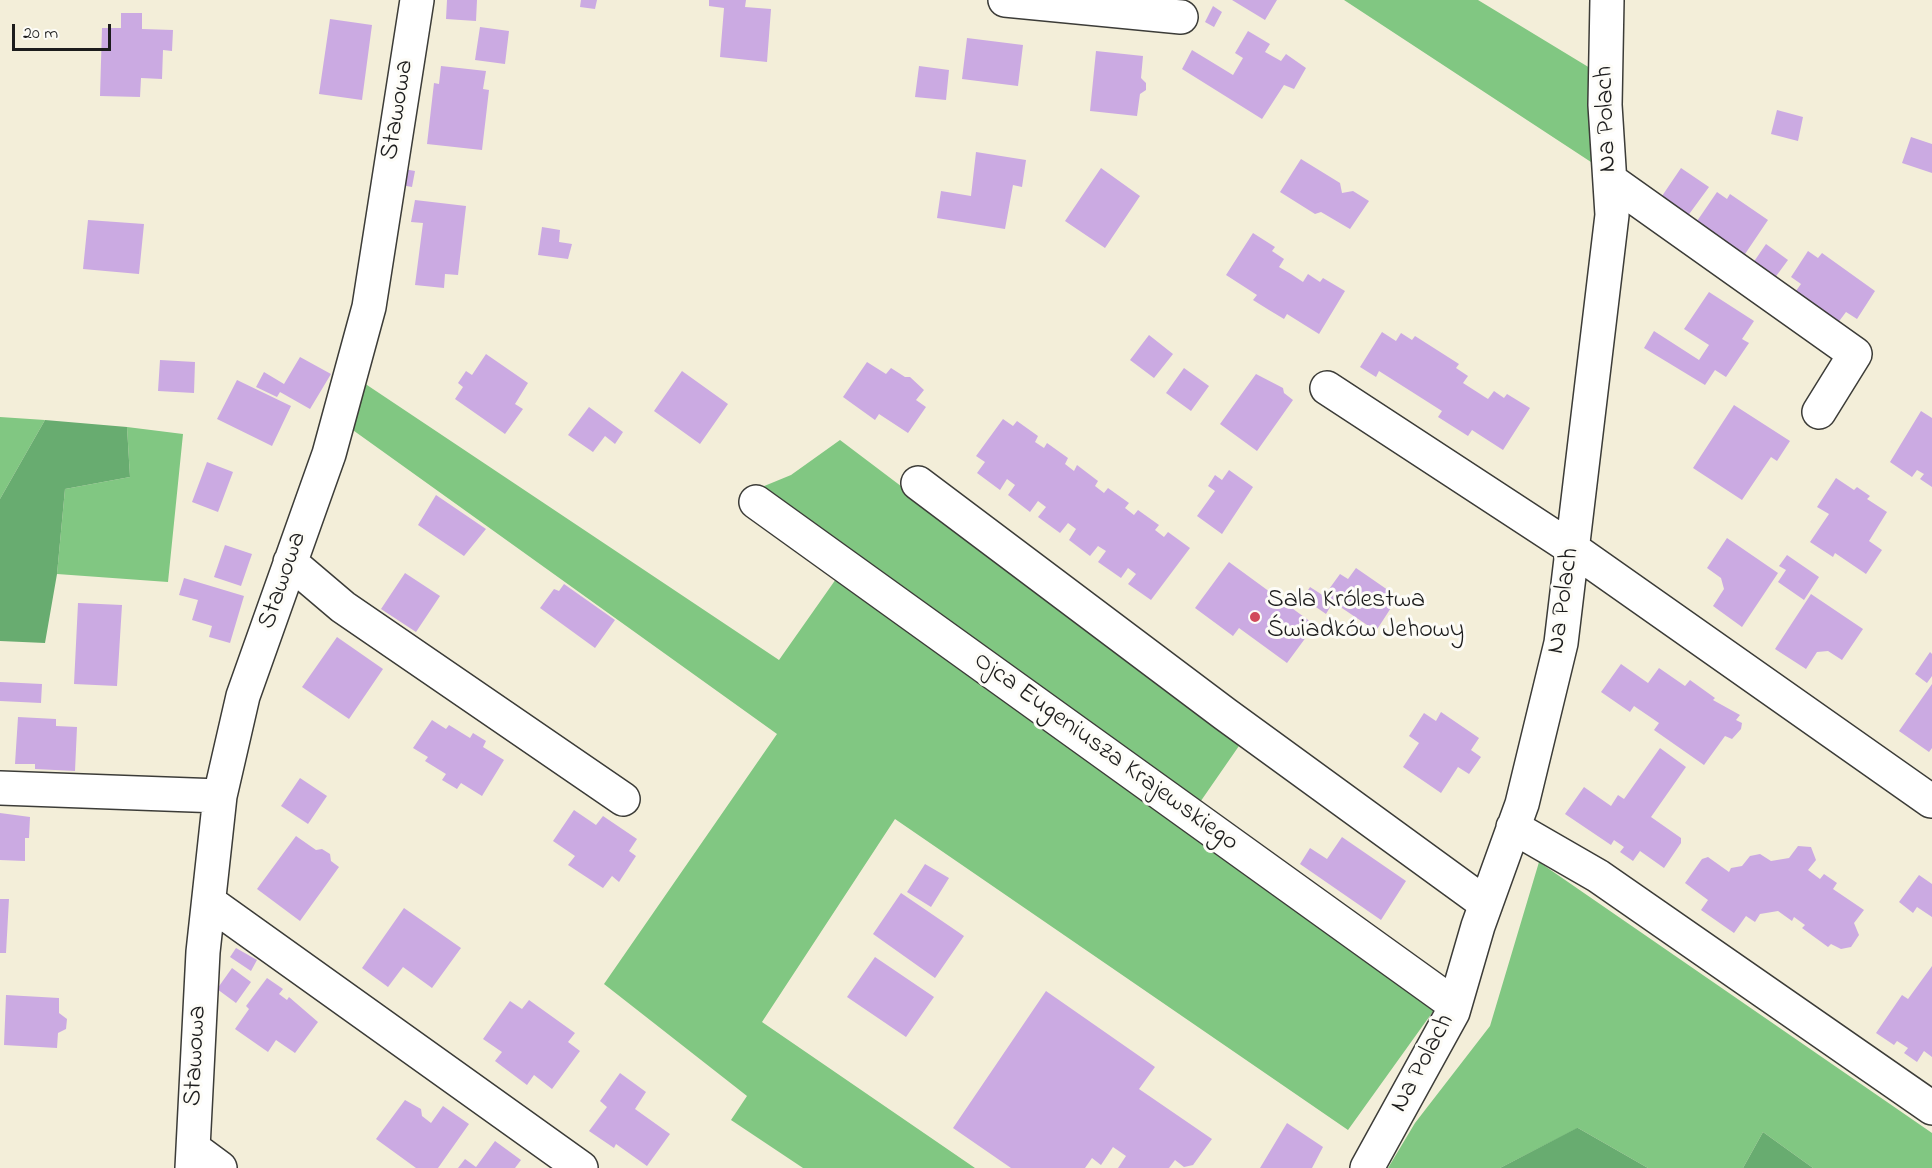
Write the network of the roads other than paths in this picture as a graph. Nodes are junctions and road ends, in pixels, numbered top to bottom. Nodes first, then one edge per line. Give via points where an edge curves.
1 (417, 0) edge
2 (1005, 0) edge
3 (1607, 0) edge
4 (1181, 17) dead end
5 (1610, 180) junction
6 (1327, 388) dead end
7 (1820, 412) dead end
8 (918, 483) dead end
9 (756, 502) dead end
10 (1573, 549) junction
11 (290, 562) junction
12 (0, 788) edge
13 (220, 796) junction
14 (624, 799) dead end
15 (1931, 801) edge
16 (1514, 826) junction
17 (209, 902) junction
18 (1486, 904) junction
19 (1455, 1005) junction
20 (1932, 1108) edge
21 (193, 1158) edge
22 (220, 1168) edge
23 (581, 1168) edge
24 (1367, 1168) edge

1 - 11 street, Stawowa via 369,307 329,454
2 - 4 street
3 - 5 street, Na Polach via 1605,105
5 - 7 street via 1855,354
5 - 10 street, Na Polach via 1612,215
6 - 10 street
8 - 18 street
9 - 19 street, Ojca Eugeniusza Krajewskiego
10 - 15 street
10 - 16 street, Na Polach via 1561,643
11 - 13 street, Stawowa via 243,696
11 - 14 street via 343,607
12 - 13 street
13 - 17 street, Stawowa
16 - 18 street, Na Polach
16 - 20 street via 1598,876
17 - 21 street, Stawowa via 202,952
17 - 23 street
18 - 19 street, Na Polach
19 - 24 street, Na Polach
21 - 22 street

